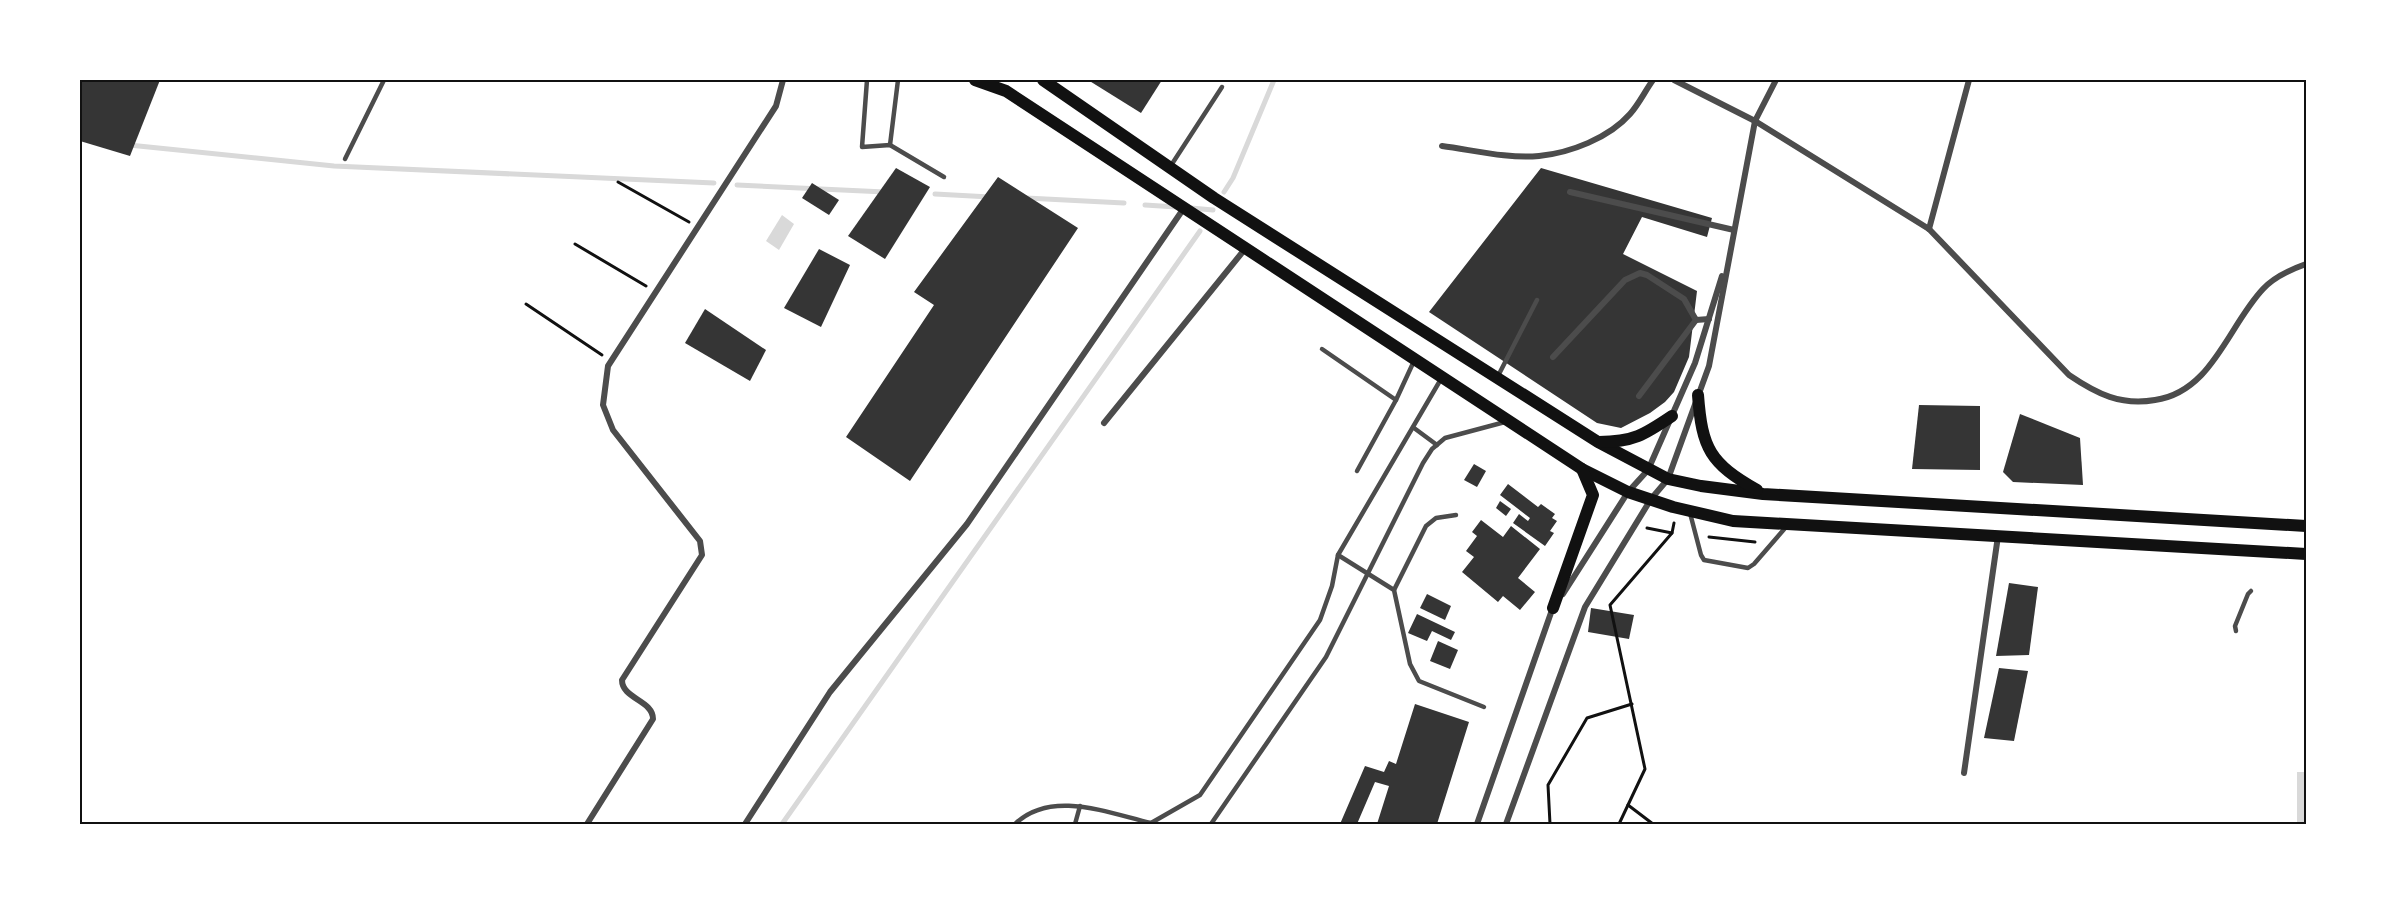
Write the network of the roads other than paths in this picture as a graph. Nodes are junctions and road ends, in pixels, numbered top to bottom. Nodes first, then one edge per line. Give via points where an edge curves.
1 (384, 80) edge
2 (783, 80) edge
3 (867, 80) edge
4 (898, 80) edge
5 (975, 80) edge
6 (1043, 80) edge
7 (1653, 80) edge
8 (1674, 80) edge
9 (1776, 80) edge
10 (1969, 80) edge
11 (1222, 87) dead end
12 (1755, 122) junction
13 (890, 145) junction
14 (1442, 146) dead end
15 (345, 159) dead end
16 (1170, 167) junction
17 (944, 177) dead end
18 (1570, 192) dead end
19 (1184, 208) junction
20 (1929, 229) junction
21 (1734, 230) junction
22 (1246, 248) junction
23 (1730, 249) junction
24 (2307, 264) edge
25 (1537, 300) dead end
26 (1709, 319) junction
27 (1696, 320) junction
28 (1322, 350) dead end
29 (1553, 357) dead end
30 (1415, 359) junction
31 (1442, 377) junction
32 (1497, 378) junction
33 (1698, 395) junction
34 (1639, 396) dead end
35 (1395, 400) junction
36 (1672, 416) junction
37 (1509, 421) junction
38 (1104, 423) dead end
39 (1414, 428) junction
40 (1598, 442) junction
41 (1437, 445) junction
42 (1582, 469) junction
43 (1648, 470) junction
44 (1357, 471) dead end
45 (1668, 479) junction
46 (1628, 492) junction
47 (1763, 494) junction
48 (1651, 500) junction
49 (1689, 511) junction
50 (1456, 515) dead end
51 (1789, 524) junction
52 (2307, 526) edge
53 (1998, 536) junction
54 (2307, 554) edge
55 (1338, 555) junction
56 (1369, 573) junction
57 (1394, 590) junction
58 (2251, 591) dead end
59 (1552, 609) junction
60 (2236, 631) dead end
61 (1484, 707) dead end
62 (1964, 773) dead end
63 (1080, 806) junction
64 (1151, 824) edge
65 (587, 825) edge
66 (745, 825) edge
67 (1014, 825) edge
68 (1075, 825) edge
69 (1210, 825) edge
70 (1477, 825) edge
71 (1506, 825) edge

1 - 15 lane
2 - 65 street via 776,105 608,366 603,405 613,430 700,541 702,555 622,680 624,689 650,709 653,719
3 - 13 lane via 862,147
4 - 13 lane
5 - 19 main road via 1006,91
6 - 16 main road
7 - 14 street via 1630,114 1588,143 1539,156
8 - 12 street
9 - 12 street
10 - 20 street
11 - 16 lane
12 - 20 street
12 - 21 street
13 - 17 lane
16 - 32 main road
18 - 21 street
19 - 22 main road
19 - 66 street via 968,524 830,692
20 - 24 street via 2069,375 2095,392 2139,403 2169,398 2188,388 2208,368 2265,287
21 - 23 street
22 - 30 main road
22 - 38 street
23 - 26 street
23 - 33 street via 1709,366
25 - 32 lane
26 - 27 street
26 - 36 street
27 - 29 street via 1679,295 1640,273 1625,280
27 - 34 street
28 - 35 lane
30 - 31 main road
30 - 35 lane
31 - 37 main road
31 - 39 lane
32 - 40 main road
33 - 45 street
33 - 47 main road via 1701,427 1711,455 1729,474
35 - 44 lane
36 - 40 main road via 1644,436
36 - 43 street
37 - 41 lane via 1445,438
37 - 42 main road
39 - 41 lane
39 - 55 lane
40 - 43 main road
41 - 56 lane via 1423,462
42 - 46 main road
42 - 59 main road via 1593,495
43 - 45 main road
43 - 46 street
45 - 47 main road
45 - 48 street
46 - 48 main road
46 - 59 street
47 - 52 main road
48 - 49 main road
48 - 71 street via 1585,607
49 - 51 main road via 1733,521
49 - 51 lane via 1704,560 1745,569
50 - 57 lane via 1436,518 1426,526
51 - 53 main road
53 - 54 main road
53 - 62 street
55 - 56 lane
55 - 64 lane via 1320,620 1200,795
56 - 57 lane
56 - 69 lane via 1326,657
57 - 61 lane via 1410,664 1419,681
58 - 60 lane
59 - 70 street
63 - 64 lane
63 - 67 lane via 1038,810
63 - 68 lane

